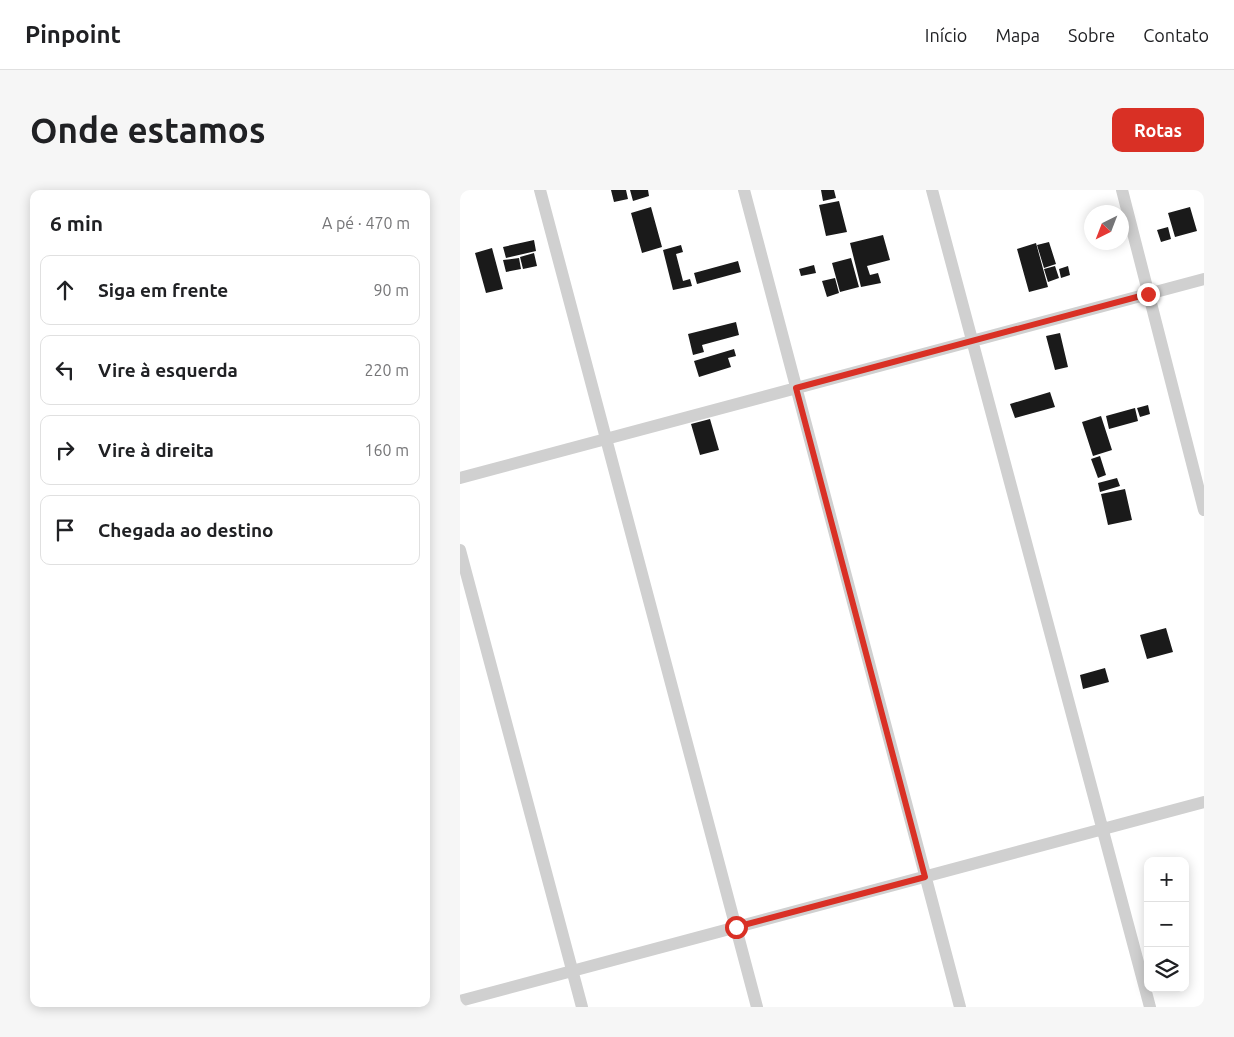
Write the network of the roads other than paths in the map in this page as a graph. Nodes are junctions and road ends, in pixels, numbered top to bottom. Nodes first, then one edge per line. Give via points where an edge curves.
1 (540, 190) edge
2 (744, 190) edge
3 (932, 190) edge
4 (1122, 190) edge
5 (1204, 279) edge
6 (1148, 294) junction
7 (972, 341) junction
8 (796, 388) junction
9 (606, 439) junction
10 (460, 478) edge
11 (1204, 510) edge
12 (460, 550) edge
13 (1204, 802) edge
14 (1102, 829) junction
15 (925, 877) junction
16 (736, 927) junction
17 (572, 971) junction
18 (460, 1001) edge
19 (582, 1007) edge
20 (757, 1007) edge
21 (960, 1007) edge
22 (1150, 1007) edge

1 - 9 street
2 - 8 street
3 - 7 street
4 - 6 street
5 - 6 street
6 - 7 street
6 - 11 street
7 - 8 street
7 - 14 street
8 - 9 street
8 - 15 street
9 - 10 street
9 - 16 street
12 - 17 street
13 - 14 street
14 - 15 street
14 - 22 street
15 - 16 street
15 - 21 street
16 - 17 street
16 - 20 street
17 - 18 street
17 - 19 street

